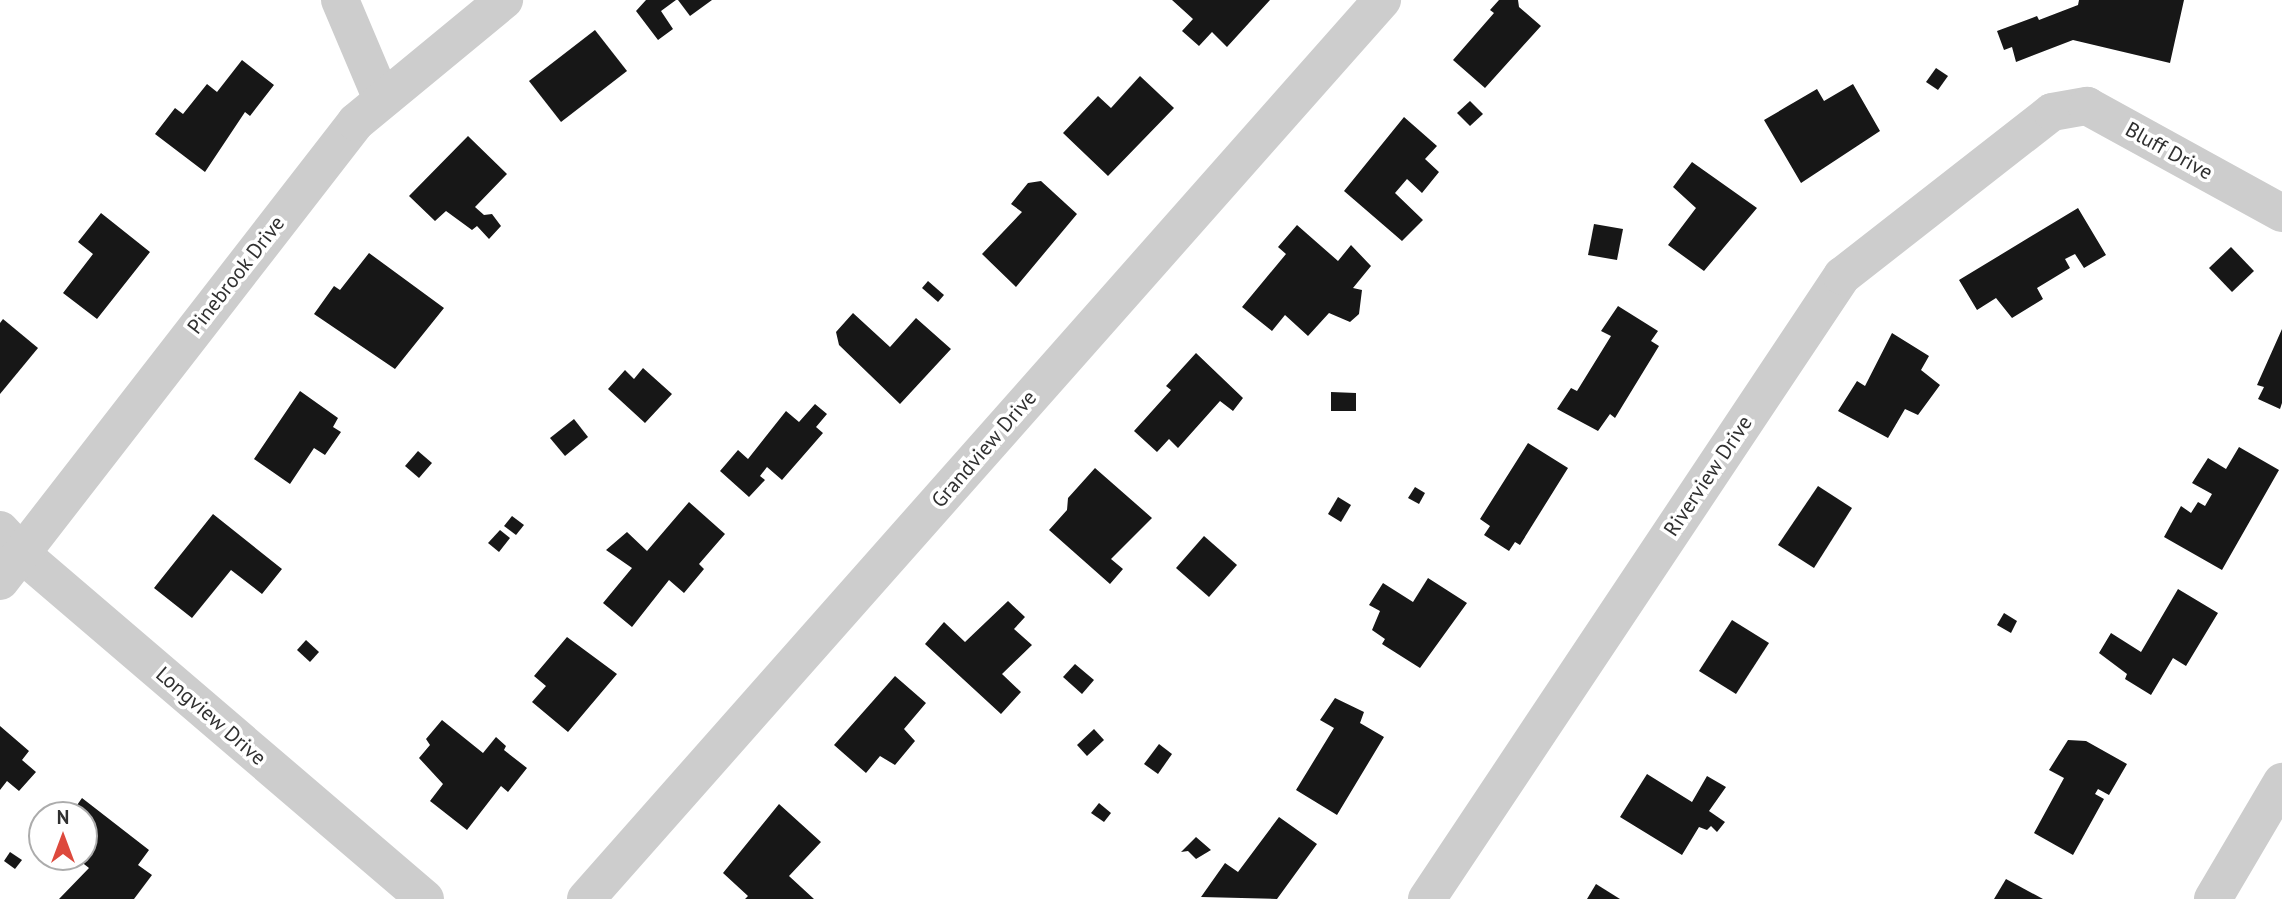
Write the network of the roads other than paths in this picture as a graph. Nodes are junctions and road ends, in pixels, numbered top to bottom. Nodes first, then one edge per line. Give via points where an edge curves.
1 (340, 0) edge
2 (504, 0) edge
3 (1382, 0) edge
4 (382, 97) junction
5 (2052, 111) joint
6 (2282, 213) edge
7 (8, 555) edge
8 (2282, 782) edge
9 (425, 899) edge
10 (586, 899) edge
11 (1427, 899) edge
12 (2213, 899) edge

1 - 4 street
2 - 4 street, Pinebrook Drive
3 - 10 street, Grandview Drive
4 - 7 street, Pinebrook Drive via 347,133
5 - 6 street, Bluff Drive via 2087,106
5 - 11 street, Riverview Drive via 1842,276
7 - 9 street, Longview Drive
8 - 12 street

